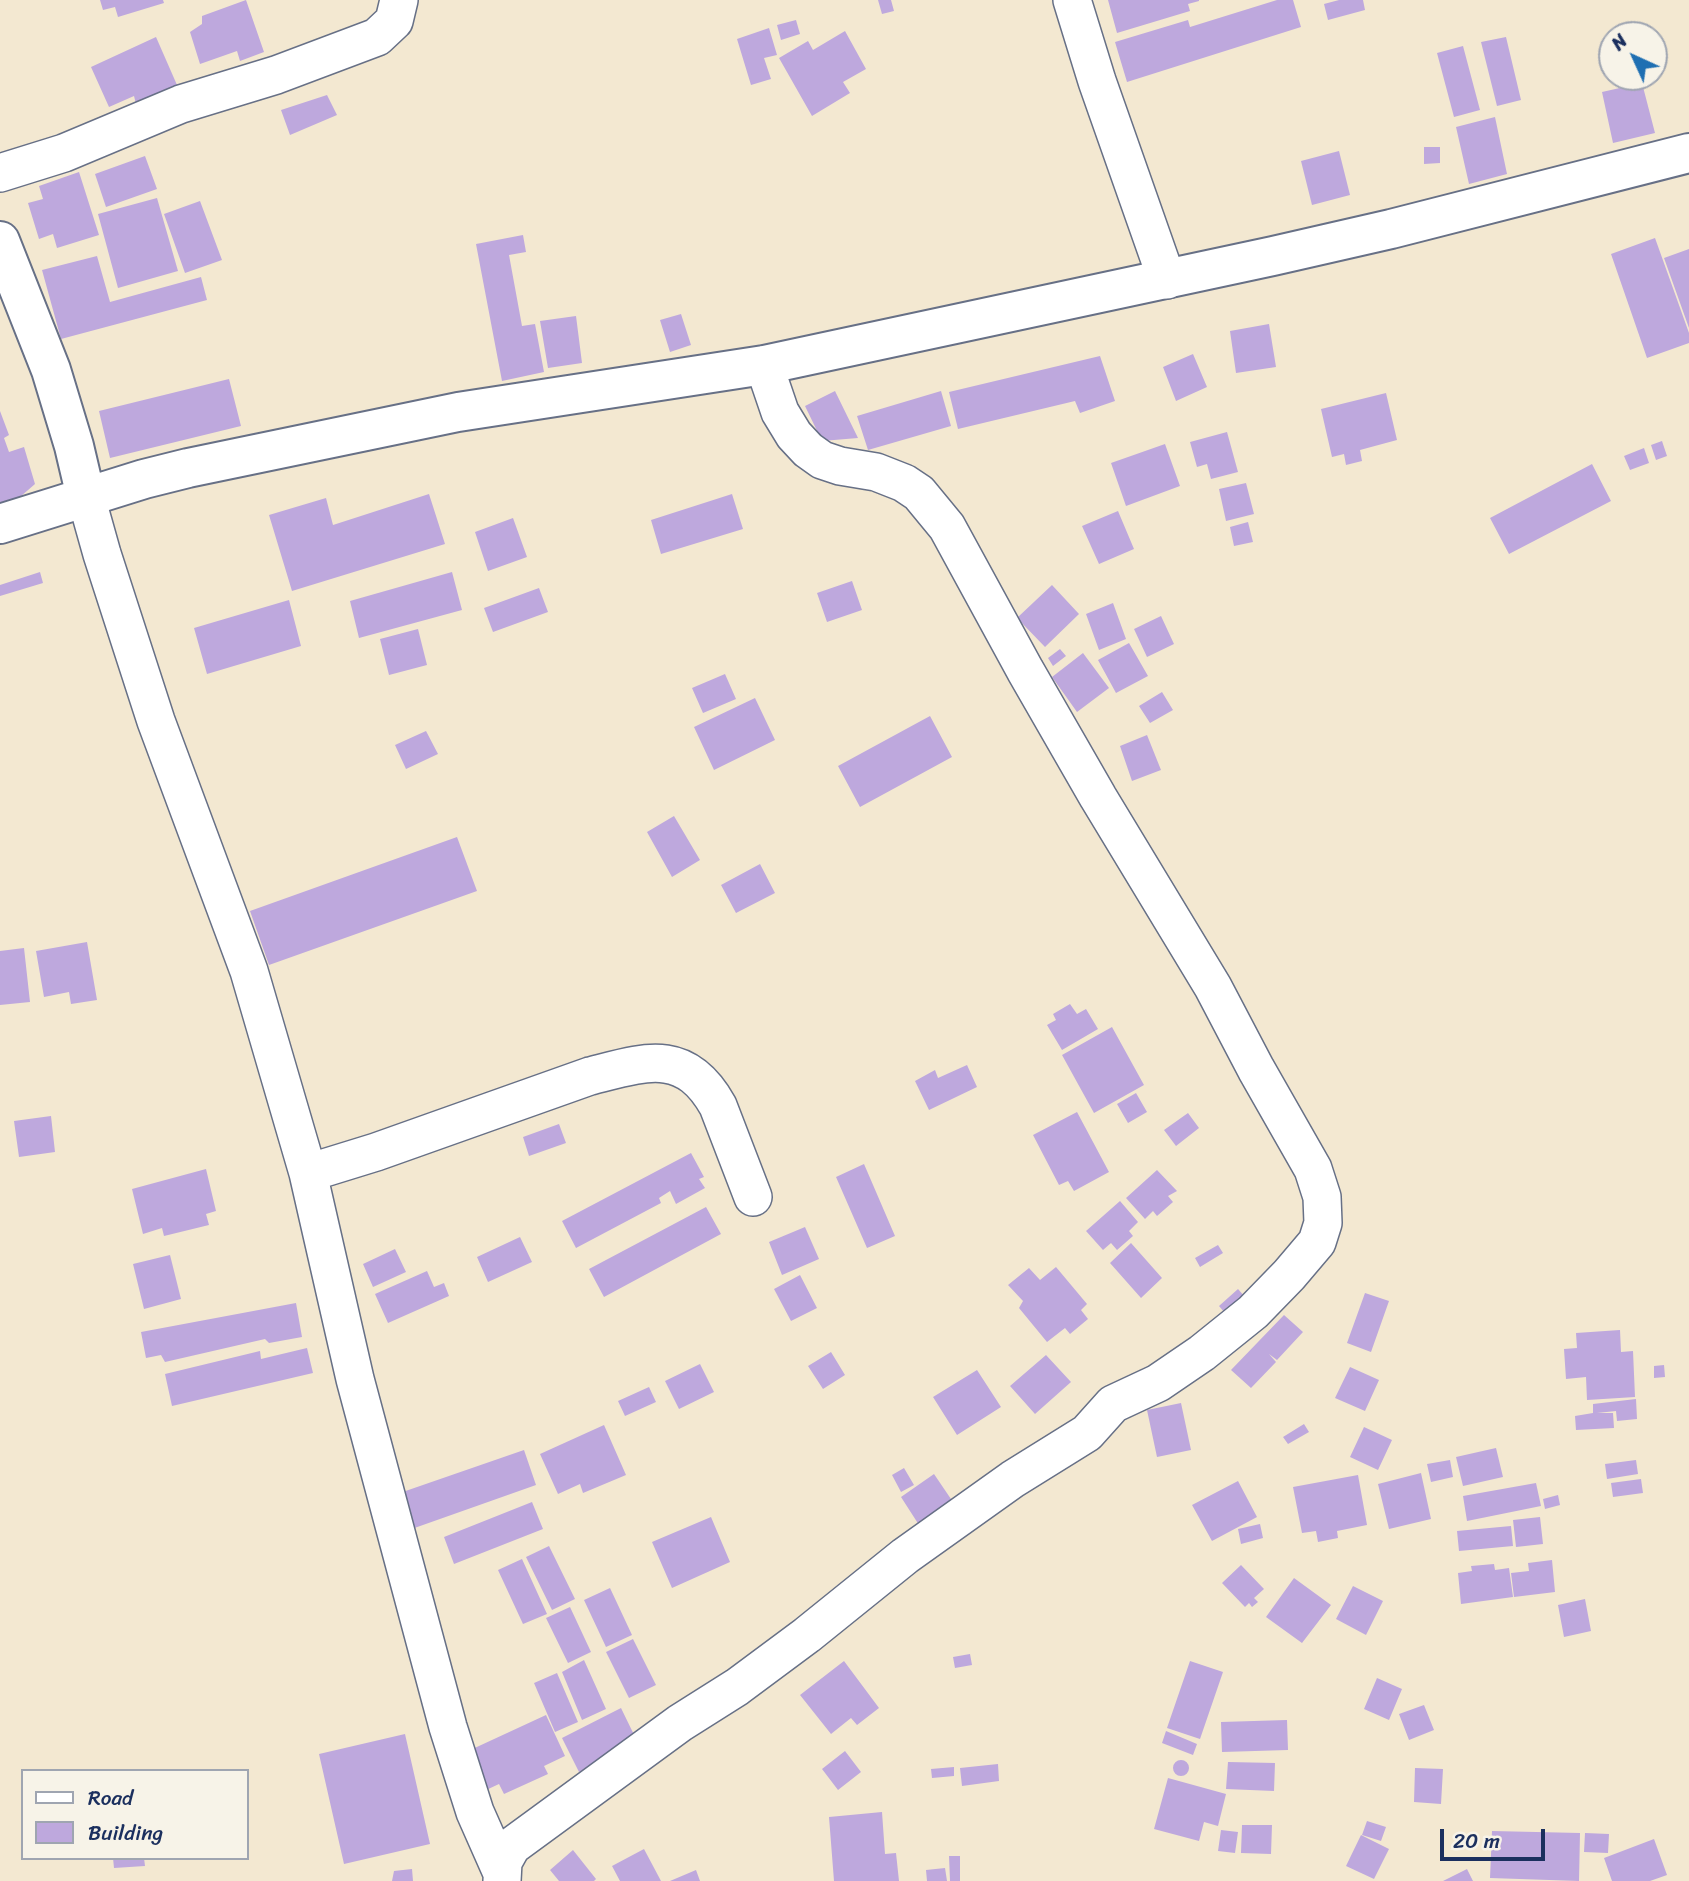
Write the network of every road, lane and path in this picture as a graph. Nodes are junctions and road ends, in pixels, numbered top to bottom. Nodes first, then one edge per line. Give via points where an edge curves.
1 (398, 0) edge
2 (1072, 0) edge
3 (1689, 153) edge
4 (0, 173) edge
5 (0, 241) edge
6 (1167, 280) junction
7 (764, 365) junction
8 (86, 497) junction
9 (0, 524) edge
10 (308, 1172) junction
11 (753, 1196) dead end
12 (502, 1877) edge

1 - 4 street via 394,21 377,37
2 - 6 street
3 - 6 street
5 - 8 street via 51,370
6 - 7 street
7 - 8 street via 458,411 188,468
7 - 12 street via 780,412 808,450 822,460 904,483 919,493 947,527 1313,1169 1322,1197 1323,1223 1317,1242 1289,1275 1253,1312 1202,1353 1158,1383 1113,1404 1087,1433 905,1556 737,1687 512,1846
8 - 9 street
8 - 10 street via 156,721 249,971
10 - 11 street via 590,1076 664,1063 688,1070 710,1093
10 - 12 street via 355,1379 448,1727

